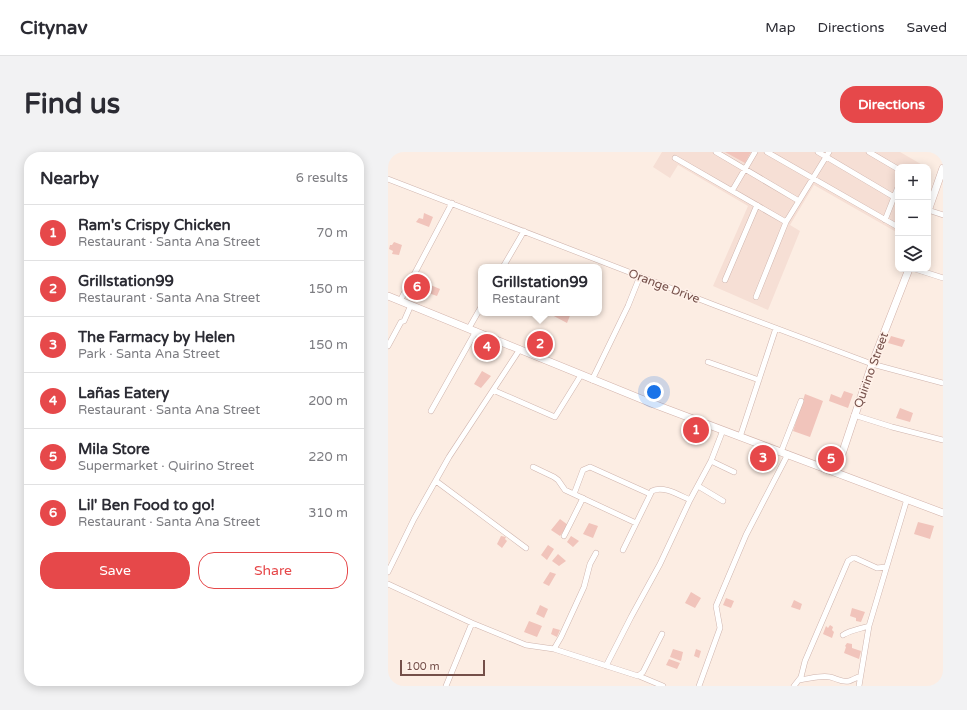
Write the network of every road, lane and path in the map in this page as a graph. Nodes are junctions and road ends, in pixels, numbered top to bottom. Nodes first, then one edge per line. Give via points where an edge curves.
1 (716, 152) edge
2 (755, 152) edge
3 (767, 152) edge
4 (818, 152) edge
5 (869, 152) edge
6 (828, 154) edge
7 (675, 158) dead end
8 (895, 167) edge
9 (943, 168) edge
10 (745, 169) junction
11 (388, 179) edge
12 (812, 179) junction
13 (732, 191) junction
14 (894, 197) joint
15 (799, 201) junction
16 (931, 202) edge
17 (452, 203) junction
18 (757, 205) junction
19 (931, 211) edge
20 (943, 215) edge
21 (885, 220) junction
22 (786, 222) junction
23 (895, 226) edge
24 (524, 231) junction
25 (505, 264) edge
26 (908, 272) edge
27 (924, 272) edge
28 (640, 276) junction
29 (943, 278) edge
30 (725, 280) dead end
31 (388, 296) edge
32 (756, 297) dead end
33 (400, 301) junction
34 (411, 305) junction
35 (478, 312) edge
36 (469, 328) junction
37 (776, 328) junction
38 (476, 331) junction
39 (388, 346) edge
40 (520, 349) junction
41 (708, 362) dead end
42 (872, 364) junction
43 (581, 375) junction
44 (592, 380) junction
45 (759, 380) junction
46 (943, 383) edge
47 (493, 390) junction
48 (801, 401) dead end
49 (431, 411) dead end
50 (854, 415) junction
51 (723, 430) junction
52 (740, 436) junction
53 (943, 440) edge
54 (784, 453) junction
55 (710, 461) junction
56 (533, 467) dead end
57 (734, 472) dead end
58 (836, 472) junction
59 (436, 481) junction
60 (698, 486) junction
61 (574, 494) junction
62 (650, 494) junction
63 (583, 498) junction
64 (907, 499) junction
65 (690, 500) junction
66 (723, 501) dead end
67 (943, 513) edge
68 (636, 523) junction
69 (564, 536) dead end
70 (526, 548) dead end
71 (623, 550) dead end
72 (596, 553) dead end
73 (886, 567) junction
74 (388, 572) edge
75 (388, 584) edge
76 (472, 623) junction
77 (869, 626) junction
78 (662, 634) dead end
79 (842, 635) dead end
80 (554, 649) junction
81 (606, 666) junction
82 (639, 676) junction
83 (860, 677) junction
84 (799, 680) junction
85 (446, 686) edge
86 (663, 686) edge
87 (699, 686) edge
88 (794, 686) edge
89 (859, 686) edge

1 - 10 street
2 - 10 street
3 - 12 street
4 - 6 street
5 - 8 street
6 - 12 street
6 - 14 street
7 - 13 street
9 - 16 main road
10 - 13 street
10 - 15 street
11 - 17 street, Orange Drive
12 - 15 street
12 - 21 street
13 - 18 street
14 - 21 street
15 - 22 street
17 - 24 street, Orange Drive
17 - 33 street
18 - 22 street
18 - 30 street
19 - 20 street
21 - 23 street
22 - 32 street
24 - 25 street
24 - 28 street, Orange Drive
26 - 42 main road, Quirino Street
27 - 29 street
28 - 37 street, Orange Drive
28 - 44 street via 626,312
31 - 33 main road
33 - 34 main road
34 - 36 main road
34 - 39 street
35 - 36 street
36 - 38 main road
37 - 42 street, Orange Drive
37 - 45 street
38 - 40 main road
38 - 49 street
40 - 43 main road
40 - 47 street
41 - 45 street
42 - 46 street, Orange Drive
42 - 50 main road, Quirino Street
43 - 44 main road
43 - 47 street via 555,417
44 - 51 main road
45 - 52 street
47 - 59 street via 449,456
48 - 54 street
50 - 53 street
50 - 58 main road, Quirino Street
51 - 52 main road
51 - 55 street
52 - 54 main road
54 - 58 main road
54 - 87 street via 716,606 720,628
55 - 57 street
55 - 60 street
56 - 61 street via 554,477 563,489
58 - 64 main road
59 - 70 street
59 - 74 street
60 - 65 street
60 - 66 street
61 - 62 street via 583,470 590,467
61 - 63 street
62 - 65 street via 655,489 663,489
62 - 68 street
63 - 68 street
63 - 69 street
64 - 67 main road
64 - 73 street
65 - 81 street via 660,564
68 - 71 street
72 - 80 street via 584,587
73 - 77 street
73 - 84 street via 877,568 855,558 848,561 803,665
75 - 76 street
76 - 80 street via 526,645
76 - 85 street
77 - 79 street
77 - 83 street
78 - 82 street
80 - 81 street
81 - 82 street
82 - 86 street
83 - 84 street via 845,682 831,677
83 - 89 street
84 - 88 street

